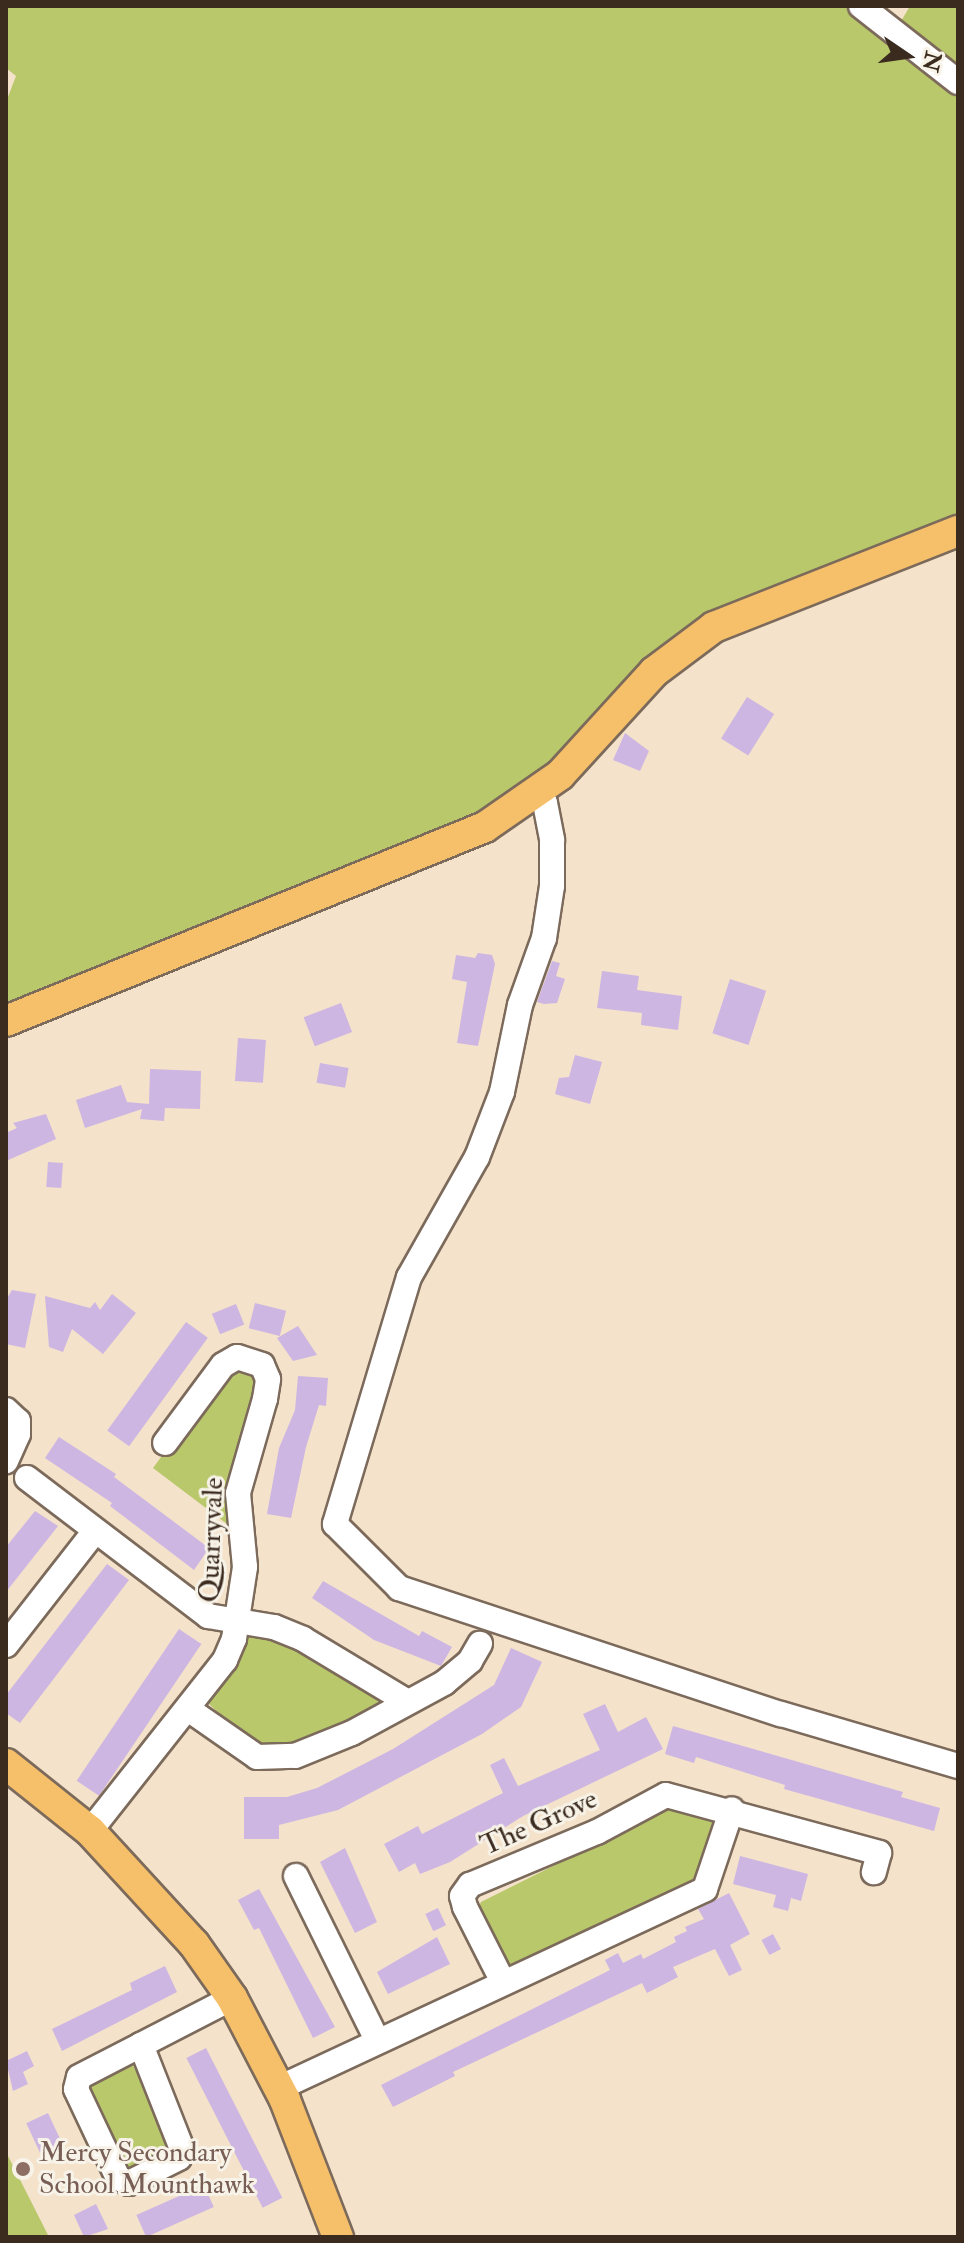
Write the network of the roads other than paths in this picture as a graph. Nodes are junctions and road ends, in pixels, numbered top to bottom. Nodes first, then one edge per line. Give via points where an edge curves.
1 (861, 6) edge
2 (958, 82) edge
3 (958, 531) edge
4 (538, 793) junction
5 (6, 1021) edge
6 (6, 1410) edge
7 (165, 1443) dead end
8 (6, 1461) edge
9 (27, 1478) dead end
10 (95, 1531) junction
11 (238, 1621) junction
12 (480, 1644) dead end
13 (6, 1645) edge
14 (406, 1701) junction
15 (188, 1709) junction
16 (6, 1764) edge
17 (958, 1766) edge
18 (732, 1809) junction
19 (90, 1831) junction
20 (874, 1872) dead end
21 (296, 1876) dead end
22 (502, 1980) junction
23 (232, 1998) junction
24 (377, 2040) junction
25 (141, 2045) junction
26 (279, 2088) junction
27 (338, 2237) edge

1 - 2 street
3 - 4 main road via 714,627 654,672
4 - 5 main road via 442,848
4 - 17 street via 552,840 552,886 544,938 520,1005 502,1092 477,1157 409,1277 335,1524 399,1588 767,1710
6 - 8 street via 18,1421
7 - 11 street, Quarryvale via 223,1365 237,1357 262,1365 268,1379 265,1399 238,1493 245,1567
9 - 10 street, Quarryvale
10 - 11 street, Quarryvale via 208,1616
10 - 13 street
11 - 14 street, Quarryvale via 303,1639
11 - 15 street, Quarryvale via 225,1660
12 - 14 street via 459,1672
14 - 15 street via 352,1733 272,1760 244,1749
15 - 19 street, Quarryvale
16 - 19 main road
18 - 20 street, The Grove via 879,1853
18 - 22 street via 705,1889
18 - 22 street, The Grove via 666,1795 597,1832 470,1885 462,1896 465,1907
19 - 23 main road via 143,1884
21 - 24 street
22 - 24 street
23 - 25 street
23 - 26 main road
24 - 26 street
25 - 25 street via 79,2077 76,2089 118,2178 129,2183 179,2158 182,2149
26 - 27 main road

